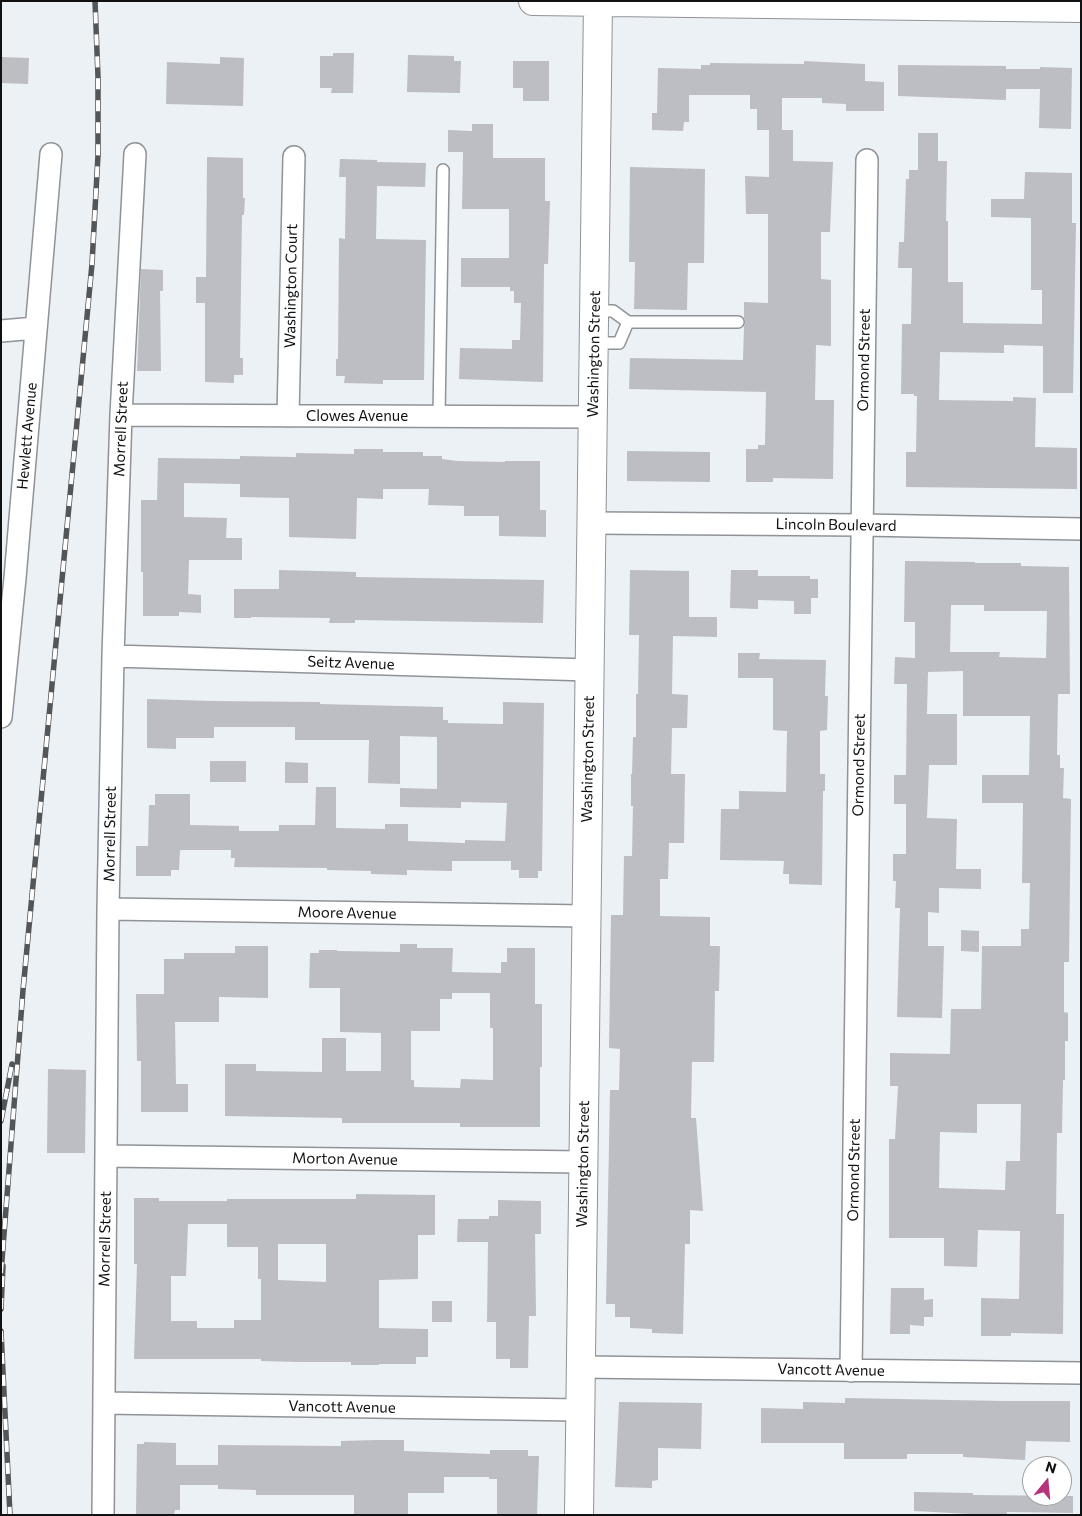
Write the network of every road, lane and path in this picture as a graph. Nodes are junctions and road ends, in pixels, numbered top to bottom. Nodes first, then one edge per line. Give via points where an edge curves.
1 (532, 1) edge
2 (598, 2) edge
3 (1081, 8) edge
4 (51, 154) dead end
5 (135, 154) dead end
6 (294, 157) dead end
7 (867, 160) dead end
8 (443, 170) dead end
9 (594, 311) junction
10 (628, 322) junction
11 (738, 322) dead end
12 (36, 328) junction
13 (1, 330) edge
14 (594, 343) junction
15 (121, 415) junction
16 (288, 416) junction
17 (439, 416) junction
18 (593, 417) junction
19 (591, 523) junction
20 (862, 525) junction
21 (1081, 529) edge
22 (8, 578) edge
23 (113, 656) junction
24 (590, 670) junction
25 (1, 717) edge
26 (108, 909) junction
27 (587, 916) junction
28 (106, 1156) junction
29 (583, 1162) junction
30 (581, 1367) junction
31 (851, 1371) junction
32 (1081, 1373) edge
33 (104, 1403) junction
34 (580, 1410) junction
35 (103, 1515) edge
36 (579, 1515) edge

1 - 2 main road
2 - 3 main road
2 - 9 main road, Washington Street
4 - 12 street, Hewlett Avenue
5 - 15 street, Morrell Street
6 - 16 street, Washington Court
7 - 20 street, Ormond Street
8 - 17 lane
9 - 10 lane via 613,311
9 - 14 main road, Washington Street
10 - 11 lane
10 - 14 lane via 619,343
12 - 13 street
12 - 22 street, Hewlett Avenue
14 - 18 main road, Washington Street
15 - 16 street, Clowes Avenue
15 - 23 street, Morrell Street
16 - 17 street, Clowes Avenue
17 - 18 street, Clowes Avenue
18 - 19 main road, Washington Street
19 - 20 street, Lincoln Boulevard
19 - 24 main road, Washington Street
20 - 21 street, Lincoln Boulevard
20 - 31 street, Ormond Street
22 - 25 street, Hewlett Avenue
23 - 24 street, Seitz Avenue
23 - 26 street, Morrell Street
24 - 27 main road, Washington Street
26 - 27 street, Moore Avenue
26 - 28 street, Morrell Street
27 - 29 main road, Washington Street
28 - 29 street, Morton Avenue
28 - 33 street, Morrell Street
29 - 30 main road, Washington Street
30 - 31 street, Vancott Avenue
30 - 34 main road, Washington Street
31 - 32 street, Vancott Avenue
33 - 34 street, Vancott Avenue
33 - 35 street, Morrell Street
34 - 36 main road, Washington Street

